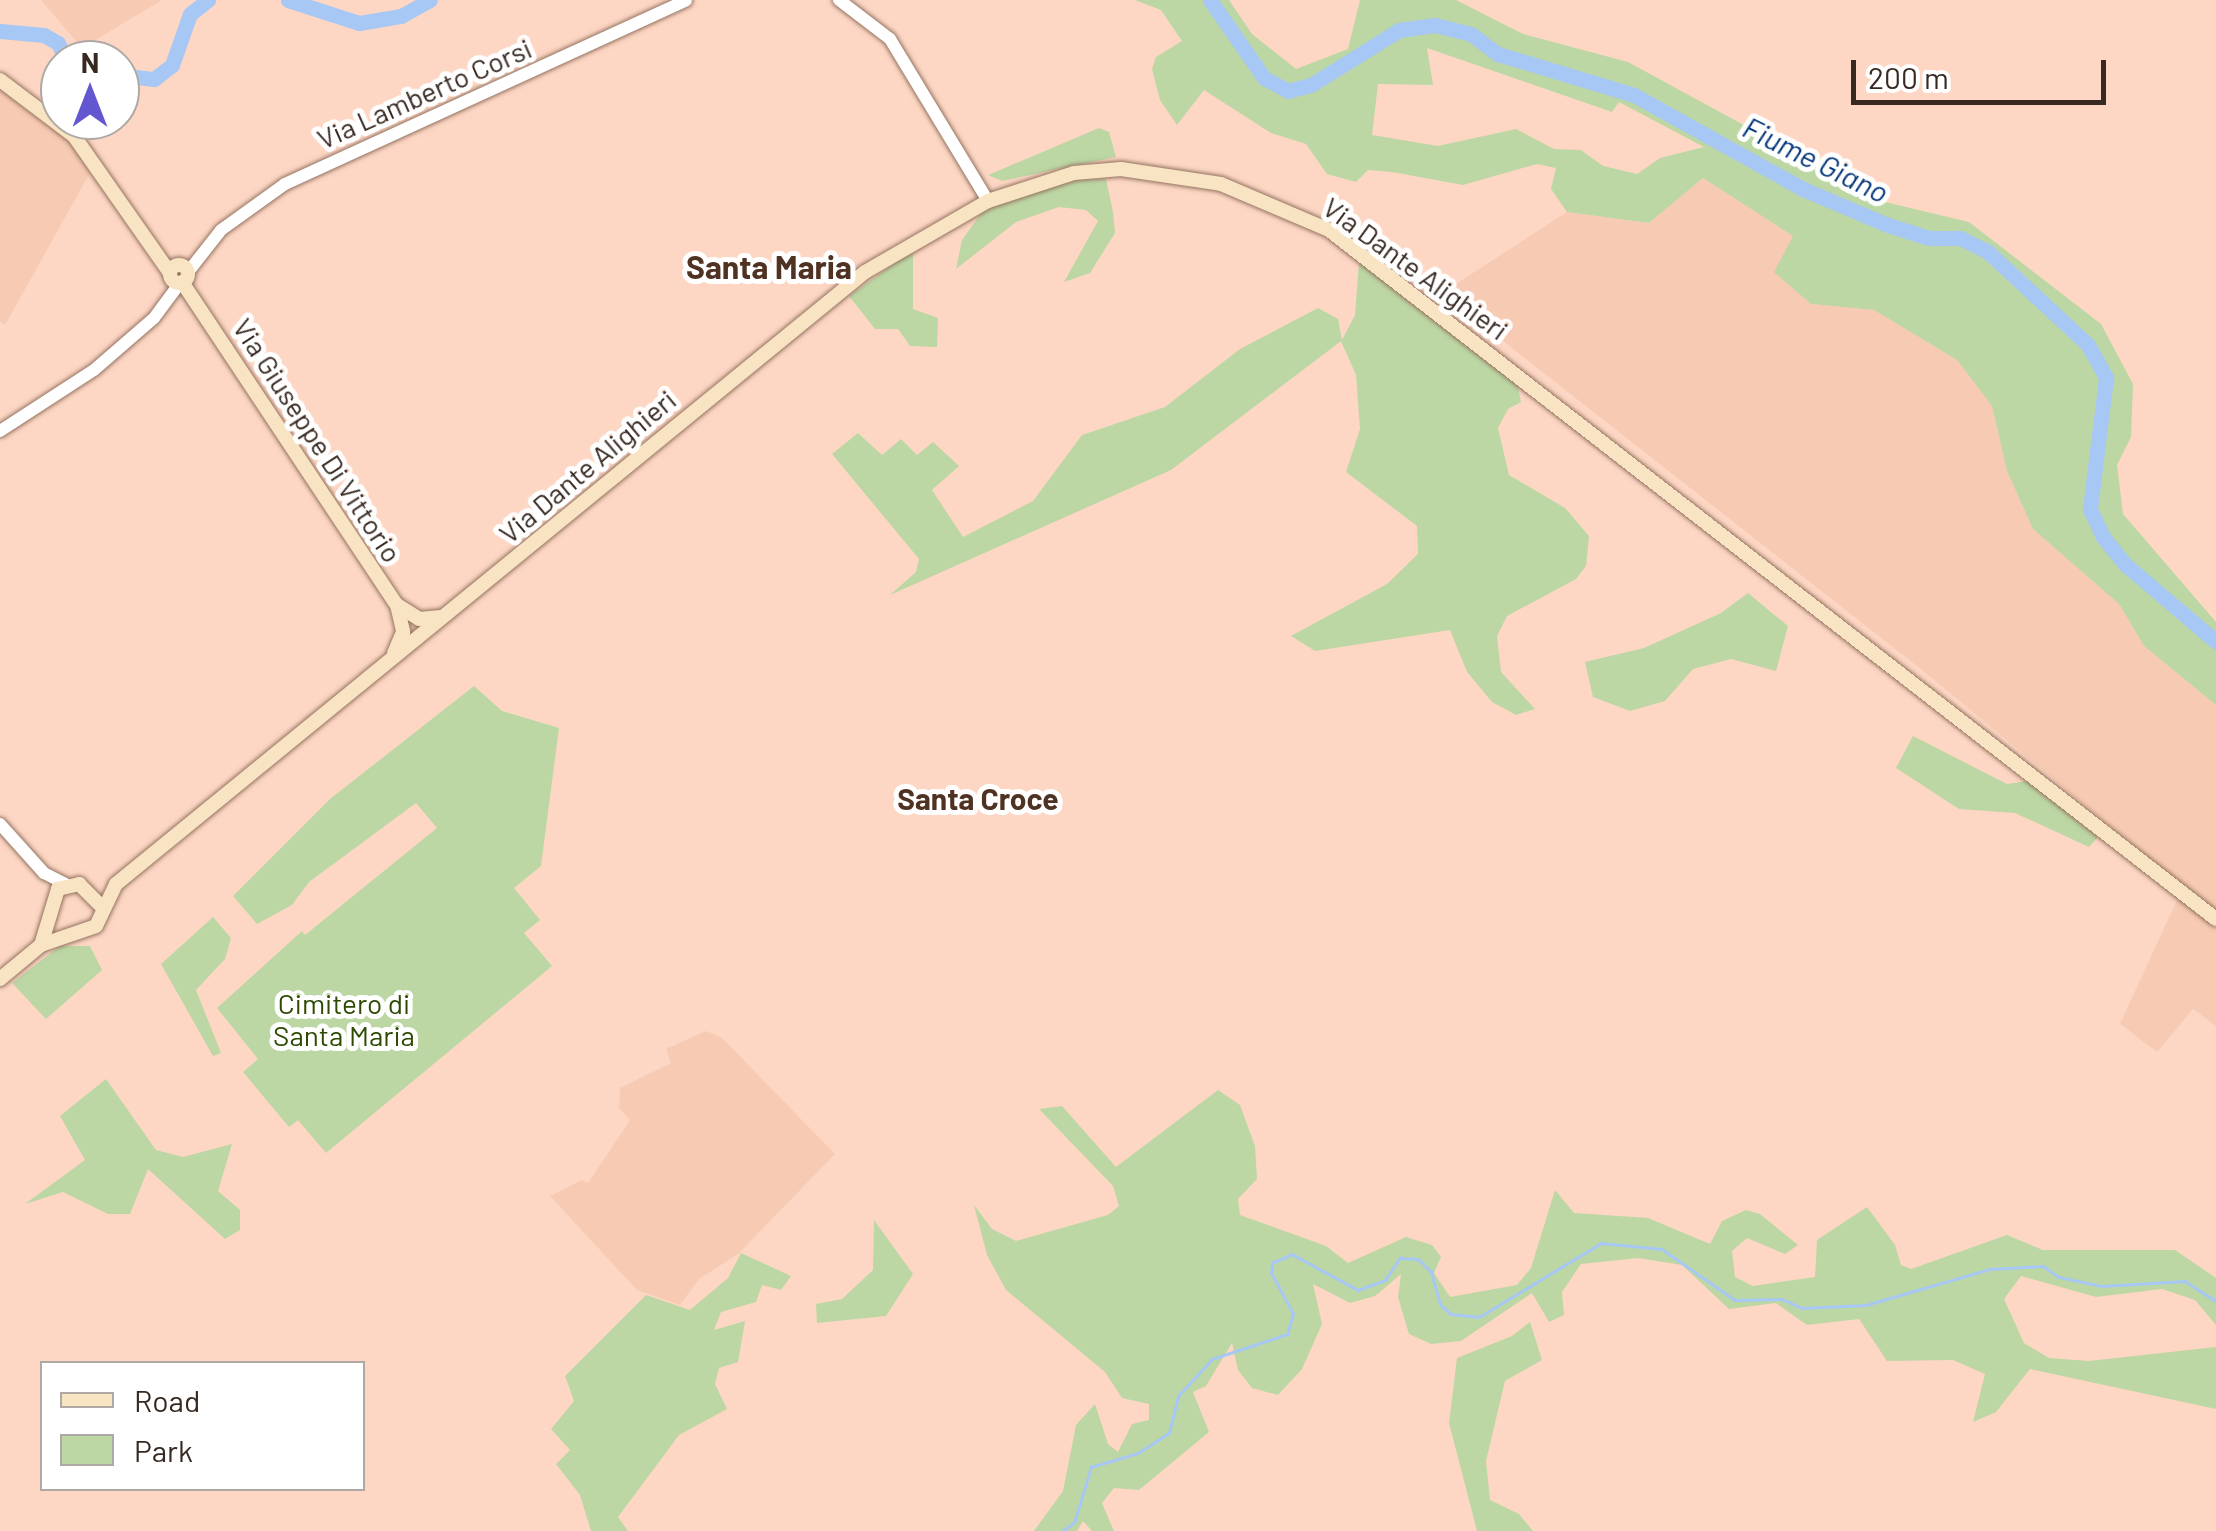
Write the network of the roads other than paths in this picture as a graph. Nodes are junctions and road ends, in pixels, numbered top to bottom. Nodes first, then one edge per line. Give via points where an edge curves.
1 (686, 0) edge
2 (839, 0) edge
3 (0, 80) edge
4 (988, 202) junction
5 (179, 274) junction
6 (198, 302) junction
7 (163, 306) junction
8 (0, 432) edge
9 (397, 605) junction
10 (420, 622) junction
11 (406, 633) junction
12 (0, 824) edge
13 (44, 873) junction
14 (68, 884) junction
15 (116, 884) junction
16 (91, 889) junction
17 (51, 898) junction
18 (101, 906) junction
19 (50, 918) junction
20 (2216, 919) edge
21 (65, 935) junction
22 (42, 945) junction
23 (0, 979) edge

1 - 5 street, Via Lamberto Corsi via 285,184 238,215
2 - 4 street via 890,39
3 - 5 main road via 74,136
4 - 10 main road, Via Dante Alighieri via 864,272 445,616
4 - 20 main road, Via Dante Alighieri via 1074,174 1162,171 1271,200 1329,230
5 - 6 main road, Via Giuseppe Di Vittorio
5 - 7 street
6 - 7 street via 182,298
6 - 9 main road, Via Giuseppe Di Vittorio
7 - 8 street via 94,370
9 - 10 main road, Via Giuseppe Di Vittorio
9 - 11 main road, Via Giuseppe Di Vittorio
10 - 11 main road, Via Dante Alighieri
10 - 11 main road, Via Dante Alighieri
11 - 15 main road, Via Dante Alighieri via 391,658
12 - 13 street
13 - 14 street
13 - 17 street
14 - 16 main road, Via Dante Alighieri
14 - 17 main road
15 - 16 main road, Via Dante Alighieri
15 - 18 main road, Via Dante Alighieri
16 - 18 main road
17 - 19 main road
18 - 21 main road, Via Dante Alighieri via 96,926
19 - 21 main road
19 - 22 main road
21 - 22 main road, Via Dante Alighieri
22 - 23 main road, Via Dante Alighieri

